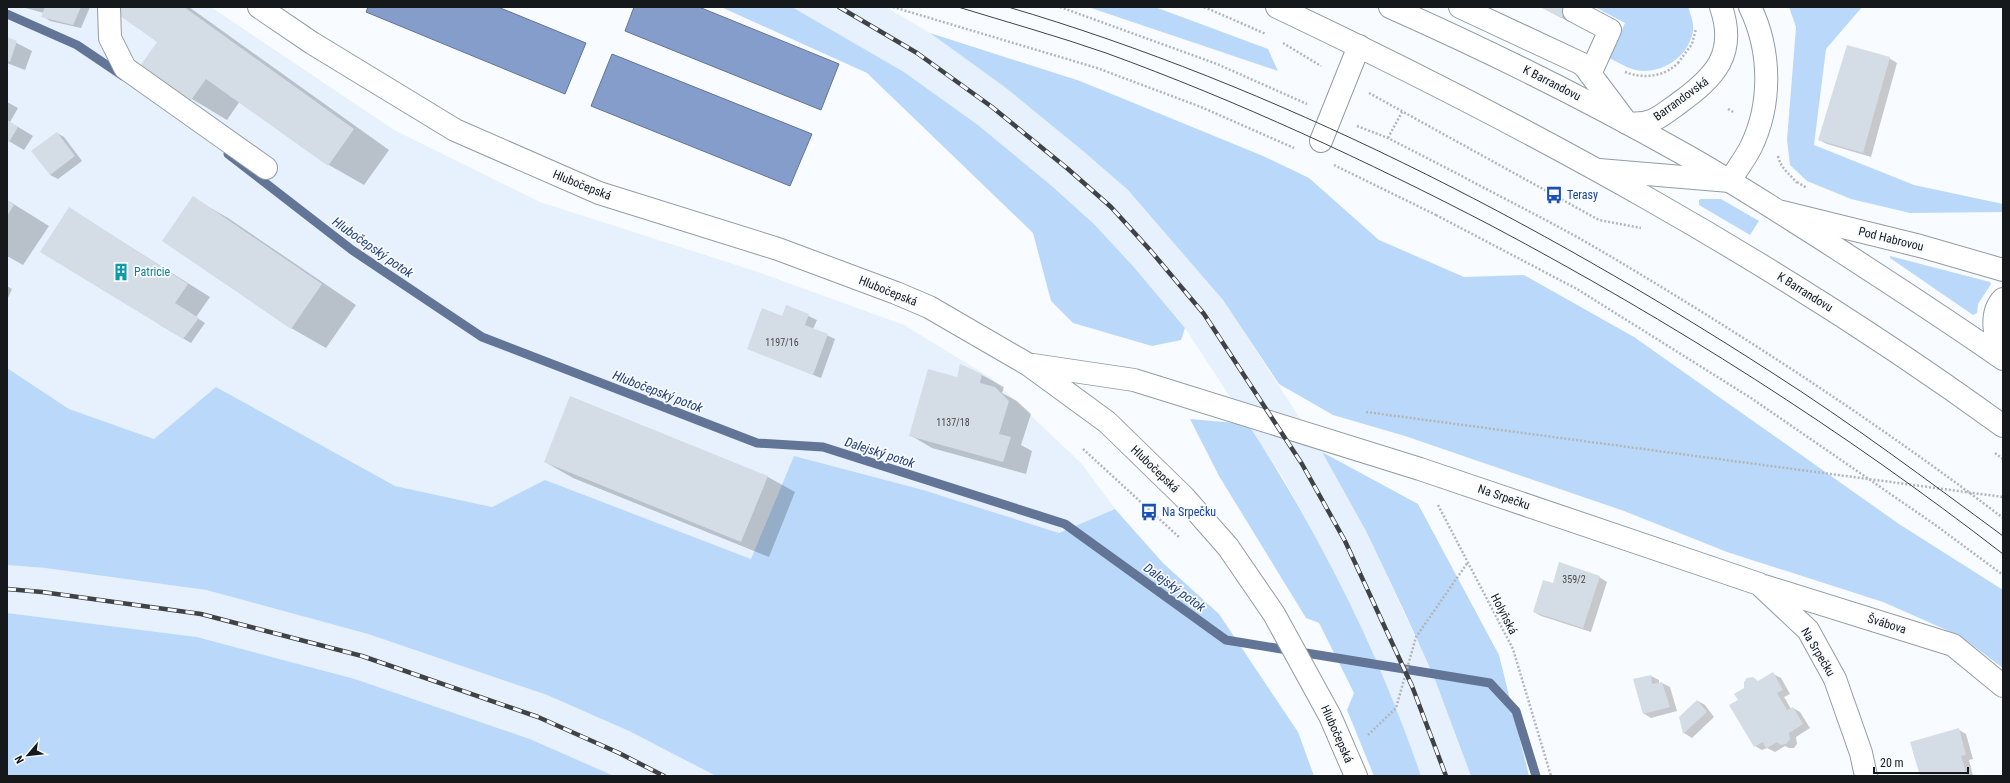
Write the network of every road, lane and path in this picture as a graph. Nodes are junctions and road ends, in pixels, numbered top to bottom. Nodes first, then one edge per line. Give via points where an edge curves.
1 (109, 7) edge
2 (259, 7) edge
3 (893, 7) edge
4 (1060, 7) edge
5 (1204, 7) edge
6 (1277, 7) edge
7 (1390, 7) edge
8 (1460, 7) edge
9 (1721, 7) edge
10 (1750, 7) edge
11 (1574, 12) dead end
12 (1697, 24) dead end
13 (1272, 37) dead end
14 (1279, 40) dead end
15 (1359, 46) junction
16 (1683, 67) dead end
17 (1590, 74) junction
18 (1345, 80) junction
19 (1289, 96) dead end
20 (1402, 112) junction
21 (1626, 123) junction
22 (1321, 142) dead end
23 (1301, 150) dead end
24 (1777, 153) dead end
25 (1329, 163) dead end
26 (266, 168) dead end
27 (1599, 170) junction
28 (1730, 181) junction
29 (1794, 186) dead end
30 (1777, 210) junction
31 (1646, 229) dead end
32 (2003, 270) edge
33 (2003, 299) edge
34 (2003, 353) edge
35 (2003, 359) edge
36 (1029, 365) junction
37 (1366, 412) dead end
38 (2003, 426) edge
39 (1083, 449) dead end
40 (1420, 469) junction
41 (2003, 497) edge
42 (2003, 518) edge
43 (1183, 540) dead end
44 (1468, 562) junction
45 (2003, 575) edge
46 (1759, 584) junction
47 (2003, 686) edge
48 (1347, 755) junction
49 (1356, 776) edge
50 (1551, 776) edge
51 (1866, 776) edge

1 - 26 street via 110,38 125,68
2 - 36 street, Hlubočepská via 312,43 455,130 599,193 778,249 896,293 929,307
3 - 23 path via 1096,68 1201,107
4 - 19 path via 1217,64
5 - 13 path
6 - 15 street, K Barrandovu
7 - 21 street, K Barrandovu via 1502,58
8 - 17 street via 1580,63
9 - 21 street, Barrandovská via 1725,42 1719,65 1712,76 1703,86 1658,119 1639,124
10 - 28 street via 1764,49 1766,91 1759,126 1751,147
11 - 17 street via 1610,30
12 - 16 path via 1692,44 1678,63
14 - 18 path
15 - 18 street
15 - 27 street, K Barrandovu
17 - 21 street
18 - 20 path
18 - 22 street
20 - 31 path via 1598,220
20 - 42 path, bridge via 1388,138 1596,248 1778,360
21 - 28 street, K Barrandovu
24 - 29 path via 1780,164 1797,182
25 - 45 path, bridge via 1436,215 1577,290 1751,398 1934,524
27 - 28 street, K Barrandovu
27 - 38 street, K Barrandovu via 1780,276 1901,354
28 - 30 street, K Barrandovu
30 - 32 street, Pod Habrovou
30 - 35 street, K Barrandovu via 1942,316
33 - 34 street via 1996,309 1994,320 1996,335
36 - 40 street, Na Srpečku via 1134,380
36 - 48 street, Hlubočepská via 1106,422 1184,497 1228,547 1274,614 1330,716
37 - 41 path
39 - 43 path
40 - 44 path, Holyňská
40 - 46 street, Na Srpečku
44 - 48 path via 1416,637 1396,708
44 - 50 path, Holyňská via 1513,649
46 - 47 street, Švábova via 1953,645
46 - 51 street, Na Srpečku via 1808,630 1835,679 1861,753
48 - 49 street, Hlubočepská

